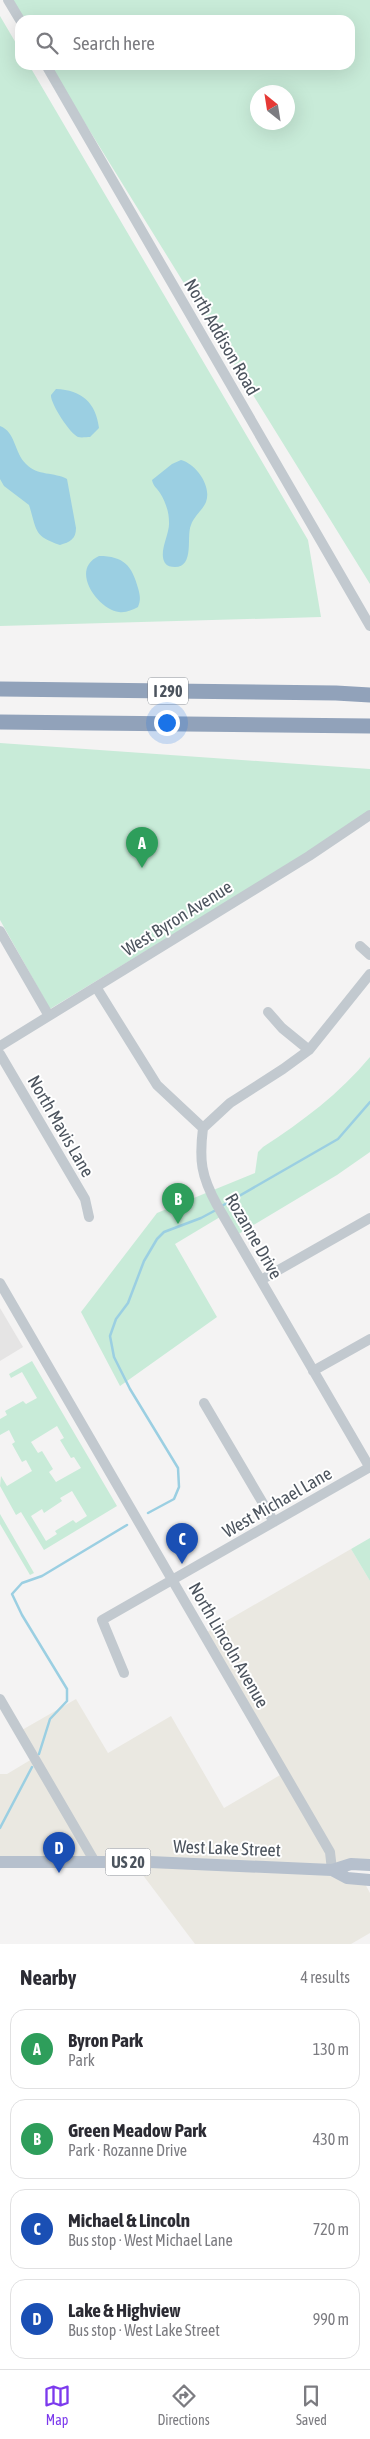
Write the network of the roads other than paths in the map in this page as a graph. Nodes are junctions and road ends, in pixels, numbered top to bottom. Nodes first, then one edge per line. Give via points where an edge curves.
1 (8, 0) edge
2 (17, 15) edge
3 (49, 70) edge
4 (370, 626) edge
5 (0, 690) edge
6 (370, 696) edge
7 (0, 722) edge
8 (364, 725) edge
9 (370, 815) edge
10 (0, 931) edge
11 (360, 946) dead end
12 (370, 955) edge
13 (370, 974) edge
14 (96, 987) junction
15 (268, 1012) dead end
16 (49, 1016) junction
17 (0, 1046) edge
18 (309, 1050) junction
19 (0, 1054) edge
20 (203, 1128) junction
21 (89, 1217) dead end
22 (370, 1218) edge
23 (261, 1280) junction
24 (0, 1282) edge
25 (370, 1339) edge
26 (313, 1371) junction
27 (204, 1403) dead end
28 (370, 1467) edge
29 (274, 1522) junction
30 (173, 1580) junction
31 (124, 1673) dead end
32 (1, 1702) edge
33 (0, 1862) edge
34 (95, 1862) junction
35 (370, 1865) edge
36 (332, 1870) junction
37 (370, 1880) edge

1 - 2 street
3 - 4 street, North Addison Road
5 - 6 highway, I 290
7 - 8 highway, I 290
9 - 14 street, West Byron Avenue via 310,856
10 - 16 street
11 - 12 street
13 - 18 street
14 - 16 street, West Byron Avenue
14 - 20 street via 157,1085
15 - 18 street
16 - 17 street, West Byron Avenue
18 - 20 street via 230,1103
19 - 21 street, North Mavis Lane via 85,1199
20 - 23 street, Rozanne Drive via 201,1168 204,1180
22 - 23 street
23 - 26 street, Rozanne Drive
24 - 30 street, North Lincoln Avenue
25 - 26 street
26 - 28 street, Rozanne Drive
27 - 29 street
28 - 29 street, West Michael Lane
29 - 30 street, West Michael Lane
30 - 31 street, West Michael Lane via 102,1620
30 - 36 street, North Lincoln Avenue via 330,1852
32 - 34 street
33 - 34 main road, West Lake Street / US 20
34 - 36 main road, West Lake Street / US 20
35 - 36 main road, West Lake Street / US 20 via 351,1864
36 - 37 main road, West Lake Street / US 20 via 347,1878

